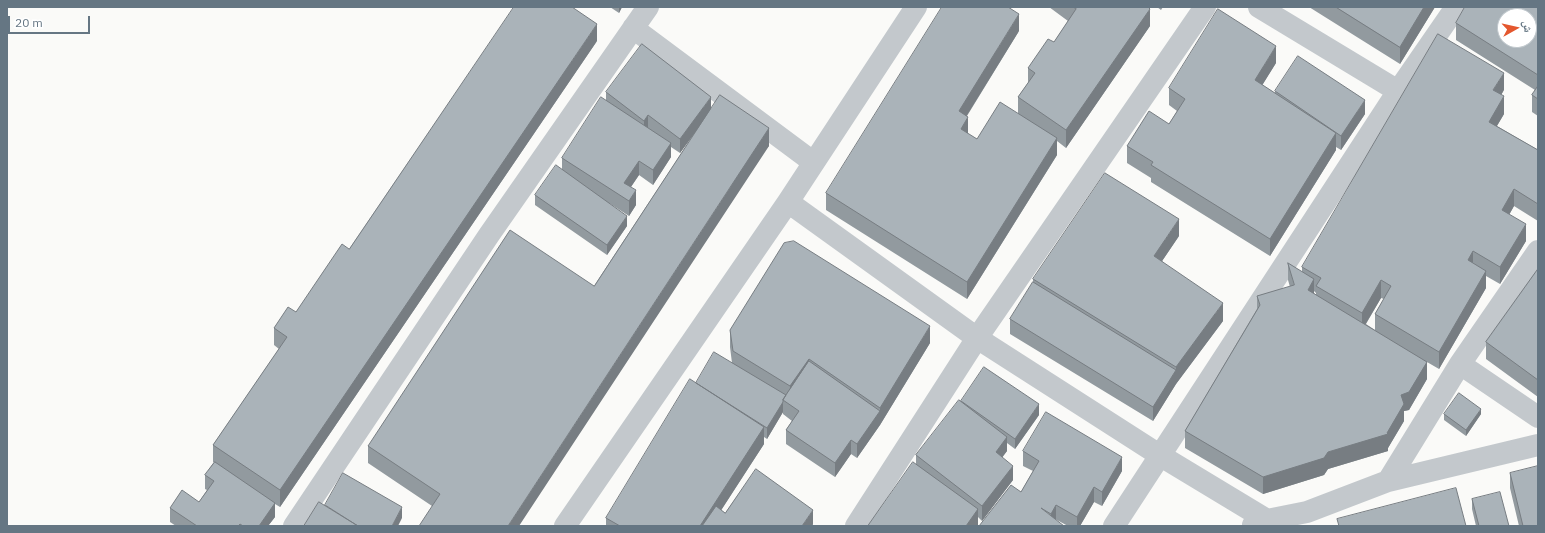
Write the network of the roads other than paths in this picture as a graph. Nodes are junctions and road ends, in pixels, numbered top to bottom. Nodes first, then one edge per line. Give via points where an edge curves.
1 (648, 7) edge
2 (916, 7) edge
3 (1205, 7) edge
4 (1259, 7) edge
5 (1456, 7) edge
6 (633, 28) junction
7 (1398, 91) junction
8 (813, 162) junction
9 (788, 202) junction
10 (1538, 251) edge
11 (977, 338) junction
12 (1460, 364) junction
13 (1538, 417) edge
14 (1538, 445) edge
15 (1160, 456) junction
16 (1388, 481) junction
17 (1308, 519) edge
18 (1259, 523) edge
19 (294, 526) edge
20 (565, 526) edge
21 (856, 526) edge
22 (1114, 526) edge

1 - 6 street
2 - 8 street
3 - 11 street
4 - 7 street
5 - 7 street
6 - 8 street
6 - 19 street via 489,235
7 - 15 street
8 - 9 street
9 - 11 street
9 - 20 street
10 - 12 street
11 - 15 street
11 - 21 street
12 - 13 street
12 - 16 street
14 - 16 street
15 - 18 street
15 - 22 street
16 - 17 street
17 - 18 street

